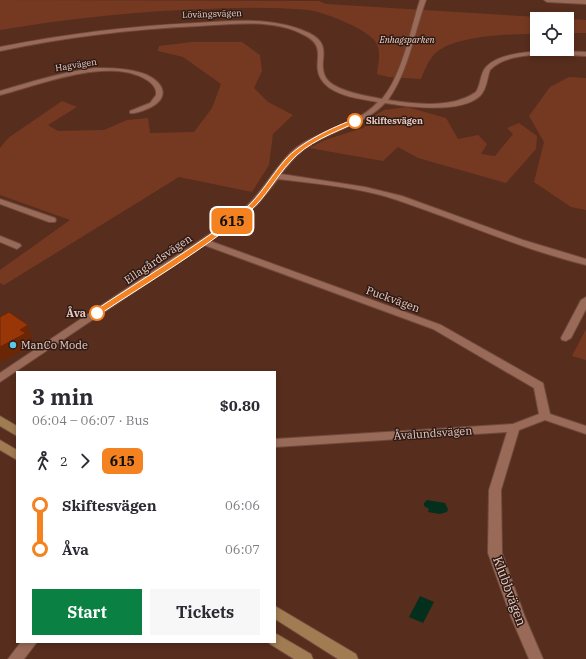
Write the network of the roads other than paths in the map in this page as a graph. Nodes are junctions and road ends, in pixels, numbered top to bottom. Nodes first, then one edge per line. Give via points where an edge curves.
1 (423, 0) edge
2 (547, 0) edge
3 (564, 0) edge
4 (586, 2) edge
5 (0, 49) edge
6 (586, 54) edge
7 (0, 93) edge
8 (385, 100) junction
9 (132, 112) dead end
10 (276, 176) junction
11 (0, 201) edge
12 (52, 220) dead end
13 (0, 239) edge
14 (203, 242) junction
15 (17, 246) dead end
16 (586, 262) edge
17 (586, 300) edge
18 (566, 338) dead end
19 (0, 378) edge
20 (544, 416) junction
21 (0, 420) edge
22 (514, 428) junction
23 (586, 430) edge
24 (16, 431) edge
25 (276, 443) edge
26 (0, 444) edge
27 (16, 455) edge
28 (276, 613) edge
29 (276, 640) edge
30 (29, 643) edge
31 (15, 659) edge
32 (306, 659) edge
33 (351, 659) edge
34 (536, 659) edge

1 - 8 street, Ellagårdsvägen via 395,86
2 - 3 street
3 - 4 street
5 - 8 street, Lövängsvägen via 68,36 135,28 231,22 269,24 298,30 317,41 321,46 322,78 327,84 356,95
6 - 8 street, Lövängsvägen via 532,55 505,59 491,66 486,72 482,90 466,101 417,105
7 - 9 street, Hagvägen via 71,74 96,70 126,71 149,78 160,92 156,101
8 - 10 street, Ellagårdsvägen via 373,111 349,125 305,145 288,160
10 - 14 street, Ellagårdsvägen via 248,209
10 - 16 street via 350,187 399,198 520,242
11 - 12 street
13 - 15 street
14 - 19 street, Ellagårdsvägen
14 - 20 street, Puckvägen via 437,327 539,386
17 - 18 street
20 - 22 street, Åvalundsvägen
20 - 23 street
21 - 24 main road
22 - 25 street, Åvalundsvägen
22 - 34 street, Klubbvägen via 495,490 495,553
26 - 27 main road
28 - 33 main road
29 - 32 main road
30 - 31 street

